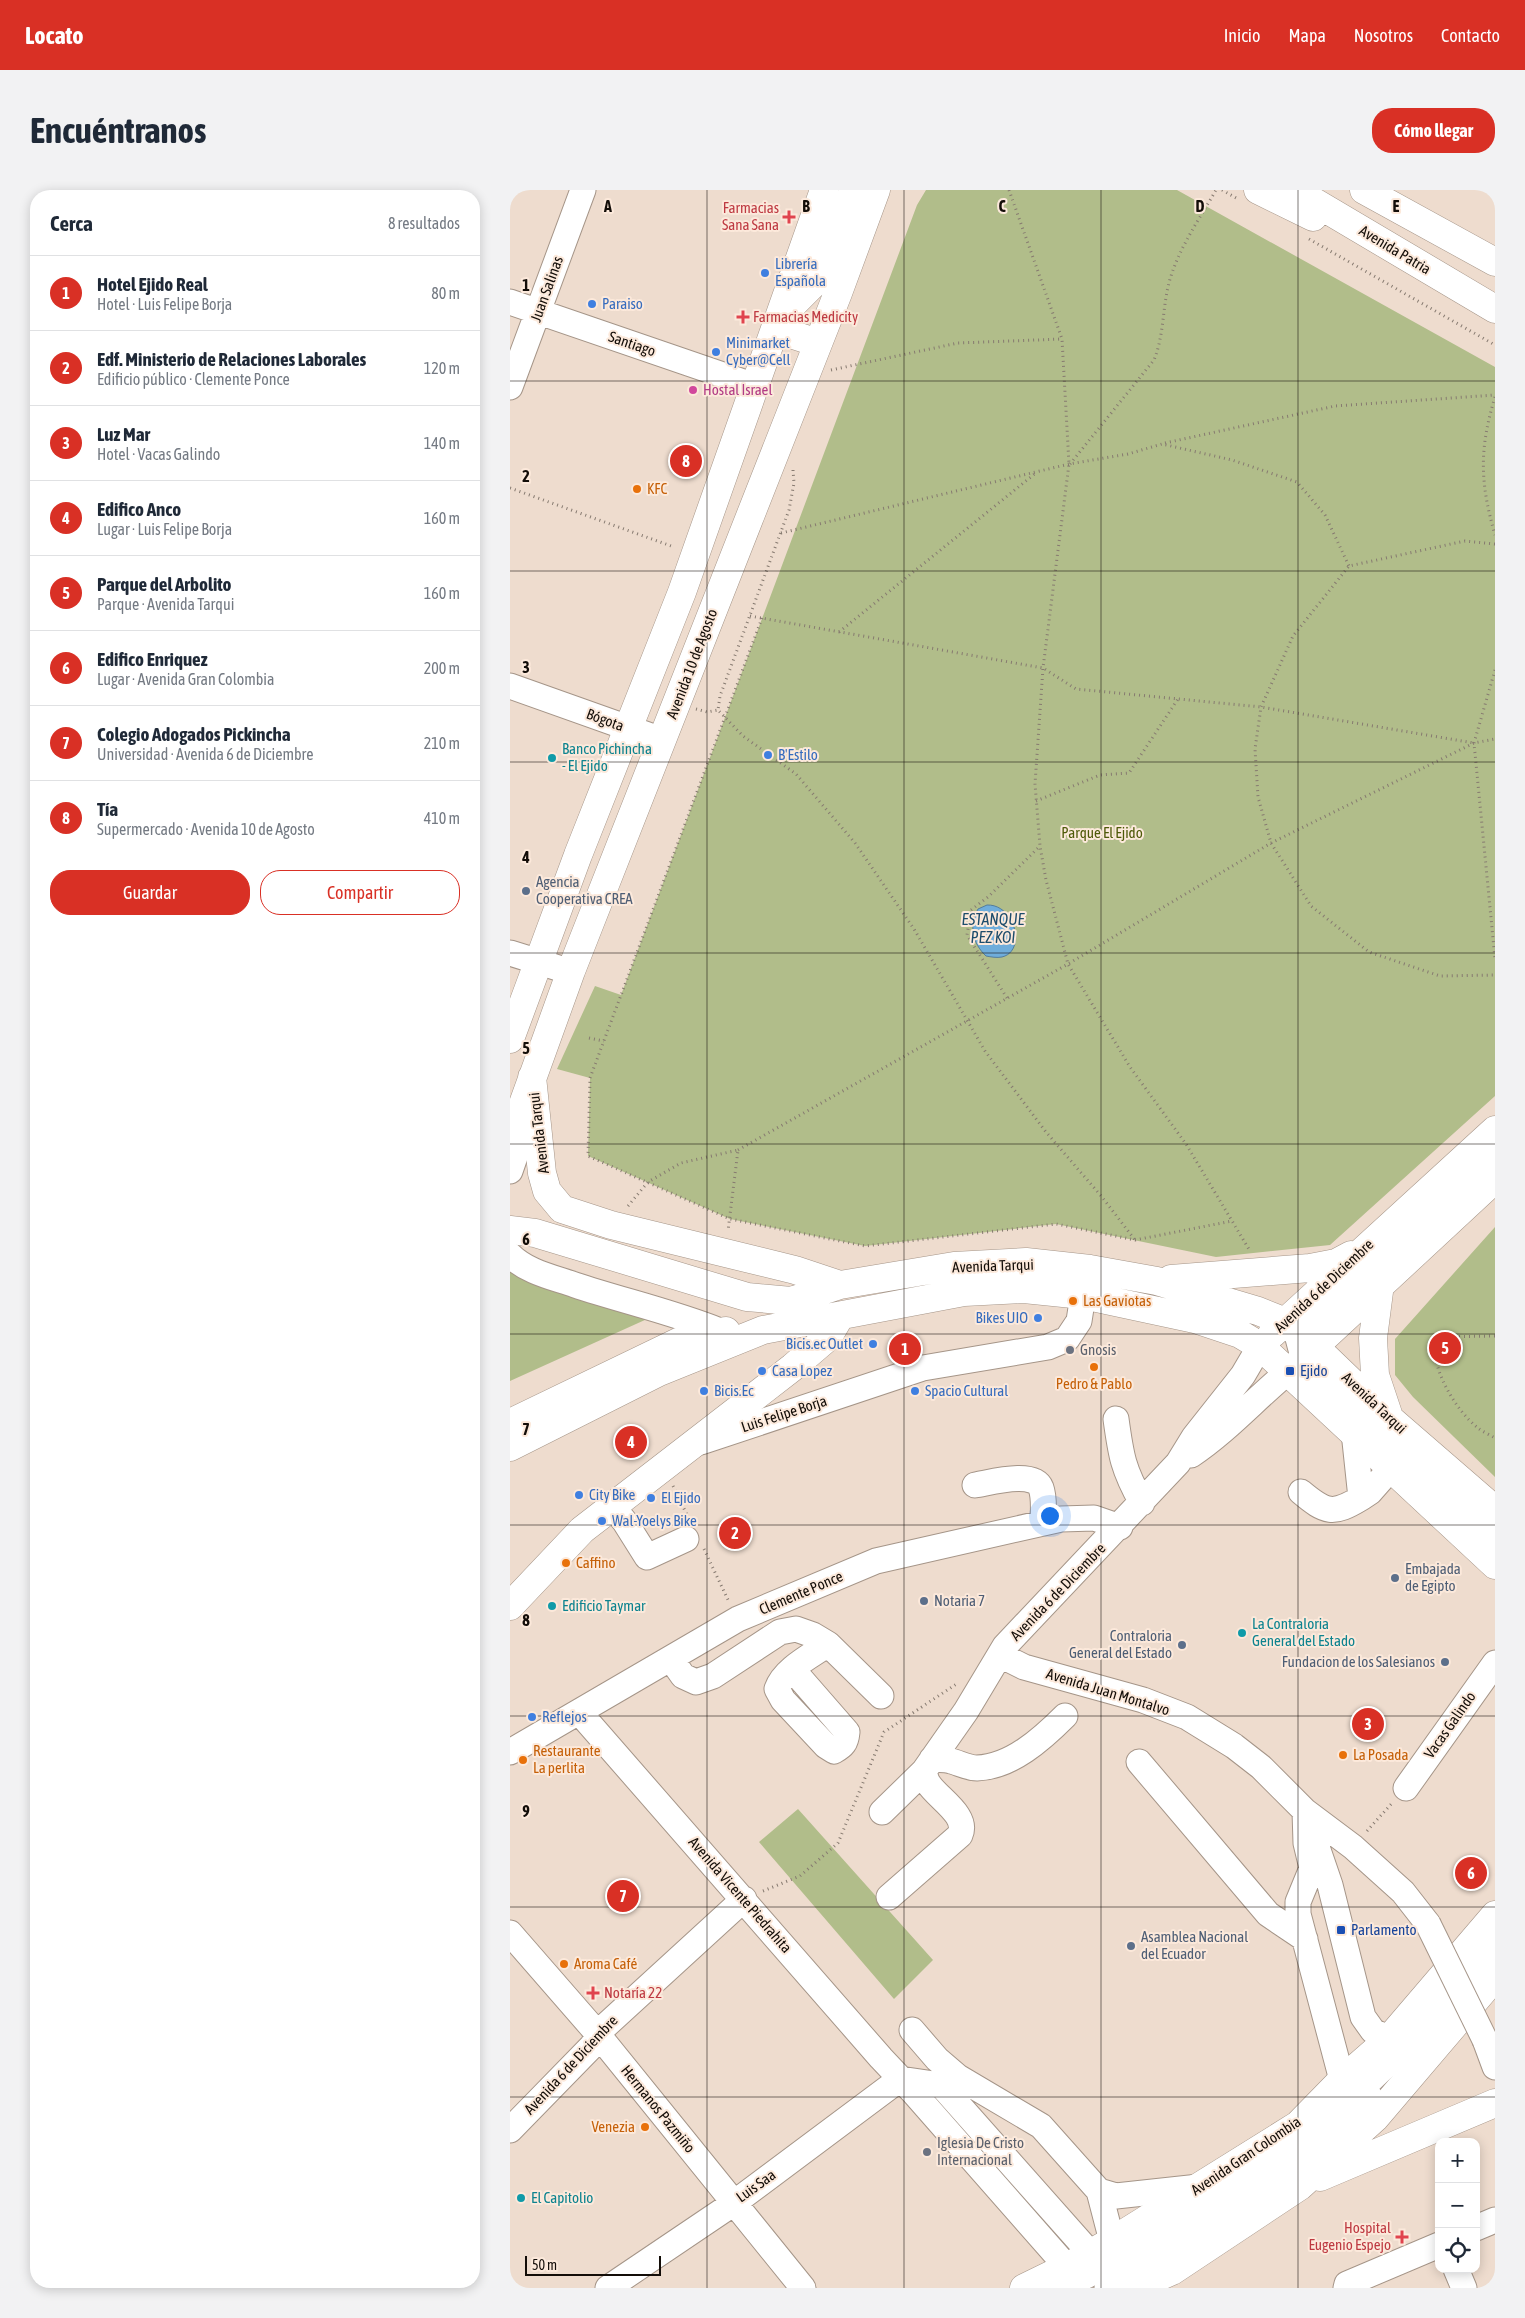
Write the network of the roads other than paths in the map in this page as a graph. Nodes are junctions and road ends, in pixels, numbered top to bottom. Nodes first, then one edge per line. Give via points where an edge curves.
1 (583, 190) edge
2 (824, 190) edge
3 (835, 190) edge
4 (853, 190) edge
5 (864, 190) edge
6 (876, 190) edge
7 (1294, 190) edge
8 (1379, 193) edge
9 (1248, 195) edge
10 (1379, 240) junction
11 (1495, 262) edge
12 (849, 264) junction
13 (510, 302) edge
14 (1495, 309) edge
15 (539, 312) junction
16 (777, 323) junction
17 (825, 352) junction
18 (510, 386) edge
19 (755, 386) junction
20 (510, 686) edge
21 (510, 698) edge
22 (622, 734) junction
23 (662, 740) junction
24 (525, 958) edge
25 (571, 972) junction
26 (510, 1002) edge
27 (510, 1040) edge
28 (534, 1088) junction
29 (1495, 1130) edge
30 (510, 1140) edge
31 (1495, 1144) edge
32 (1495, 1158) edge
33 (510, 1171) edge
34 (1495, 1179) edge
35 (510, 1230) edge
36 (1365, 1248) junction
37 (510, 1255) edge
38 (1157, 1281) junction
39 (1380, 1284) junction
40 (840, 1285) junction
41 (1083, 1295) junction
42 (840, 1316) junction
43 (763, 1330) junction
44 (720, 1331) junction
45 (1260, 1346) junction
46 (1297, 1346) junction
47 (1116, 1419) dead end
48 (1390, 1419) junction
49 (510, 1423) edge
50 (1354, 1432) junction
51 (694, 1444) junction
52 (510, 1447) edge
53 (1178, 1464) junction
54 (1392, 1467) junction
55 (975, 1485) dead end
56 (1301, 1492) dead end
57 (1361, 1498) junction
58 (1142, 1503) junction
59 (612, 1506) junction
60 (1495, 1510) edge
61 (1042, 1523) junction
62 (1495, 1523) edge
63 (1120, 1527) junction
64 (686, 1539) dead end
65 (1495, 1541) edge
66 (1495, 1564) edge
67 (510, 1606) edge
68 (828, 1644) junction
69 (1000, 1655) junction
70 (671, 1659) junction
71 (1495, 1663) edge
72 (793, 1670) dead end
73 (881, 1696) dead end
74 (579, 1712) junction
75 (1065, 1716) dead end
76 (510, 1752) edge
77 (1139, 1762) dead end
78 (928, 1765) junction
79 (1406, 1788) road end
80 (1305, 1811) junction
81 (882, 1812) dead end
82 (889, 1897) dead end
83 (744, 1899) junction
84 (1495, 1914) edge
85 (510, 1932) edge
86 (1306, 1940) junction
87 (1495, 1943) edge
88 (1495, 1960) edge
89 (1495, 1977) edge
90 (912, 2030) dead end
91 (598, 2035) junction
92 (1390, 2039) junction
93 (1495, 2066) edge
94 (900, 2079) junction
95 (1359, 2099) junction
96 (1495, 2102) edge
97 (510, 2130) edge
98 (1202, 2186) junction
99 (1300, 2186) junction
100 (1099, 2191) junction
101 (734, 2203) junction
102 (1435, 2247) edge
103 (1082, 2262) edge
104 (1458, 2273) edge
105 (608, 2288) edge
106 (803, 2288) edge
107 (1024, 2288) edge
108 (1107, 2288) edge
109 (1133, 2288) edge
110 (1346, 2288) edge
111 (1464, 2288) edge

1 - 15 street, Juan Salinas
2 - 16 main road
3 - 16 street
4 - 16 main road via 840,229 813,284
5 - 12 street
6 - 12 main road, Avenida 10 de Agosto
7 - 10 main road, Avenida Patria
8 - 11 main road
9 - 10 main road
10 - 14 main road, Avenida Patria
12 - 17 main road, Avenida 10 de Agosto
12 - 28 street via 834,328 790,431
13 - 15 street, Santiago
15 - 18 street, Juan Salinas
15 - 19 street, Santiago
16 - 17 main road
16 - 19 main road
17 - 23 main road, Avenida 10 de Agosto
19 - 22 main road via 682,592
20 - 22 street, Bógota
21 - 22 street, Bógota
22 - 23 street, Bógota
22 - 24 main road
23 - 25 main road, Avenida 10 de Agosto
24 - 25 street
24 - 26 street
24 - 27 main road
25 - 28 main road, Avenida 10 de Agosto
28 - 30 main road, Avenida 10 de Agosto
28 - 33 street
28 - 40 main road, Avenida Tarqui via 542,1173 547,1191 562,1209 725,1255 795,1270
29 - 36 main road, Avenida 6 de Diciembre
31 - 46 street via 1310,1312
32 - 46 street via 1319,1318
34 - 39 main road, Avenida 6 de Diciembre
35 - 40 main road via 535,1233 747,1298 791,1301
36 - 38 main road via 1336,1262 1310,1268
36 - 46 main road, Avenida 6 de Diciembre
37 - 44 street via 520,1265 539,1273
38 - 40 main road, Avenida Tarqui via 1026,1262 954,1266
38 - 46 main road, Avenida Tarqui via 1241,1305
39 - 46 main road, Avenida 6 de Diciembre
39 - 48 main road via 1373,1338 1375,1375
40 - 42 main road
41 - 42 main road, Avenida Tarqui via 1024,1289 964,1292
41 - 45 main road, Avenida Tarqui via 1195,1319 1240,1334
41 - 51 street, Luis Felipe Borja via 1079,1321 1067,1339 1048,1347 923,1368
42 - 43 main road, Avenida Tarqui
42 - 51 main road via 828,1337
43 - 44 main road
43 - 52 main road, Avenida Tarqui via 659,1372
44 - 49 main road via 678,1342
45 - 46 main road, Avenida 6 de Diciembre
45 - 46 main road, Avenida Tarqui
45 - 53 street, Avenida 6 de Diciembre via 1243,1375 1194,1437
46 - 48 main road, Avenida Tarqui
46 - 50 main road, Avenida Tarqui
46 - 53 street, Avenida 6 de Diciembre via 1264,1392 1204,1447
46 - 62 street
46 - 65 street via 1320,1382
47 - 58 street via 1122,1461
48 - 60 main road, Avenida Tarqui
50 - 54 main road, Avenida Tarqui
50 - 57 street
51 - 59 main road, Luis Felipe Borja
53 - 58 street, Avenida 6 de Diciembre
54 - 57 street
54 - 66 main road, Avenida Tarqui
55 - 61 street via 1020,1478 1034,1480 1040,1486 1043,1502
56 - 57 street via 1316,1505 1337,1511
58 - 63 street, Avenida 6 de Diciembre
59 - 64 street via 647,1557
59 - 67 main road, Luis Felipe Borja via 582,1530
61 - 63 street, Clemente Ponce via 1094,1518
61 - 70 street, Clemente Ponce via 876,1561 738,1619
63 - 69 street, Avenida 6 de Diciembre via 1032,1617
68 - 70 street via 796,1629 780,1632 713,1676 696,1682 683,1676
68 - 72 street
68 - 73 street
69 - 78 street, Avenida 6 de Diciembre
69 - 80 street, Avenida Juan Montalvo via 1024,1667 1143,1700 1187,1717 1261,1767
70 - 74 street, Clemente Ponce
71 - 79 street, Vacas Galindo
74 - 76 street, Clemente Ponce
74 - 83 street, Avenida Vicente Piedrahíta
75 - 78 street via 1043,1738 988,1767 975,1768 948,1760
77 - 86 street via 1268,1914
78 - 81 street, Avenida 6 de Diciembre
78 - 82 street via 928,1782 961,1820 963,1830
80 - 86 street via 1306,1843 1312,1868 1300,1896 1298,1914
80 - 92 street, Avenida Juan Montalvo via 1328,1879 1363,2017 1373,2031
80 - 93 street, Avenida Juan Montalvo, bridge via 1353,1847 1403,1892 1428,1924
83 - 91 street, Avenida 6 de Diciembre
83 - 94 street, Avenida Vicente Piedrahíta
84 - 92 main road, Avenida Gran Colombia
85 - 91 street, Hermanos Pazmiño
86 - 95 street
87 - 95 street via 1428,2025
88 - 95 street
89 - 95 main road, Avenida Gran Colombia
90 - 100 street via 958,2077 1041,2126
91 - 97 street, Avenida 6 de Diciembre via 592,2046
91 - 101 street, Hermanos Pazmiño
92 - 95 main road, Avenida Gran Colombia
94 - 101 street, Luis Saa
94 - 103 street, Avenida Vicente Piedrahíta
95 - 98 main road, Avenida Gran Colombia via 1298,2125
95 - 99 main road, Avenida Gran Colombia
95 - 103 street via 1155,2235 1086,2276
95 - 108 street via 1317,2156
96 - 99 main road
98 - 100 street via 1116,2196
98 - 103 main road, Avenida Gran Colombia
99 - 109 main road, Avenida Gran Colombia via 1172,2271
100 - 103 street via 1106,2223
101 - 105 street, Luis Saa
101 - 106 street, Hermanos Pazmiño
102 - 110 street via 1347,2284
103 - 107 main road, Avenida Gran Colombia
104 - 111 street

